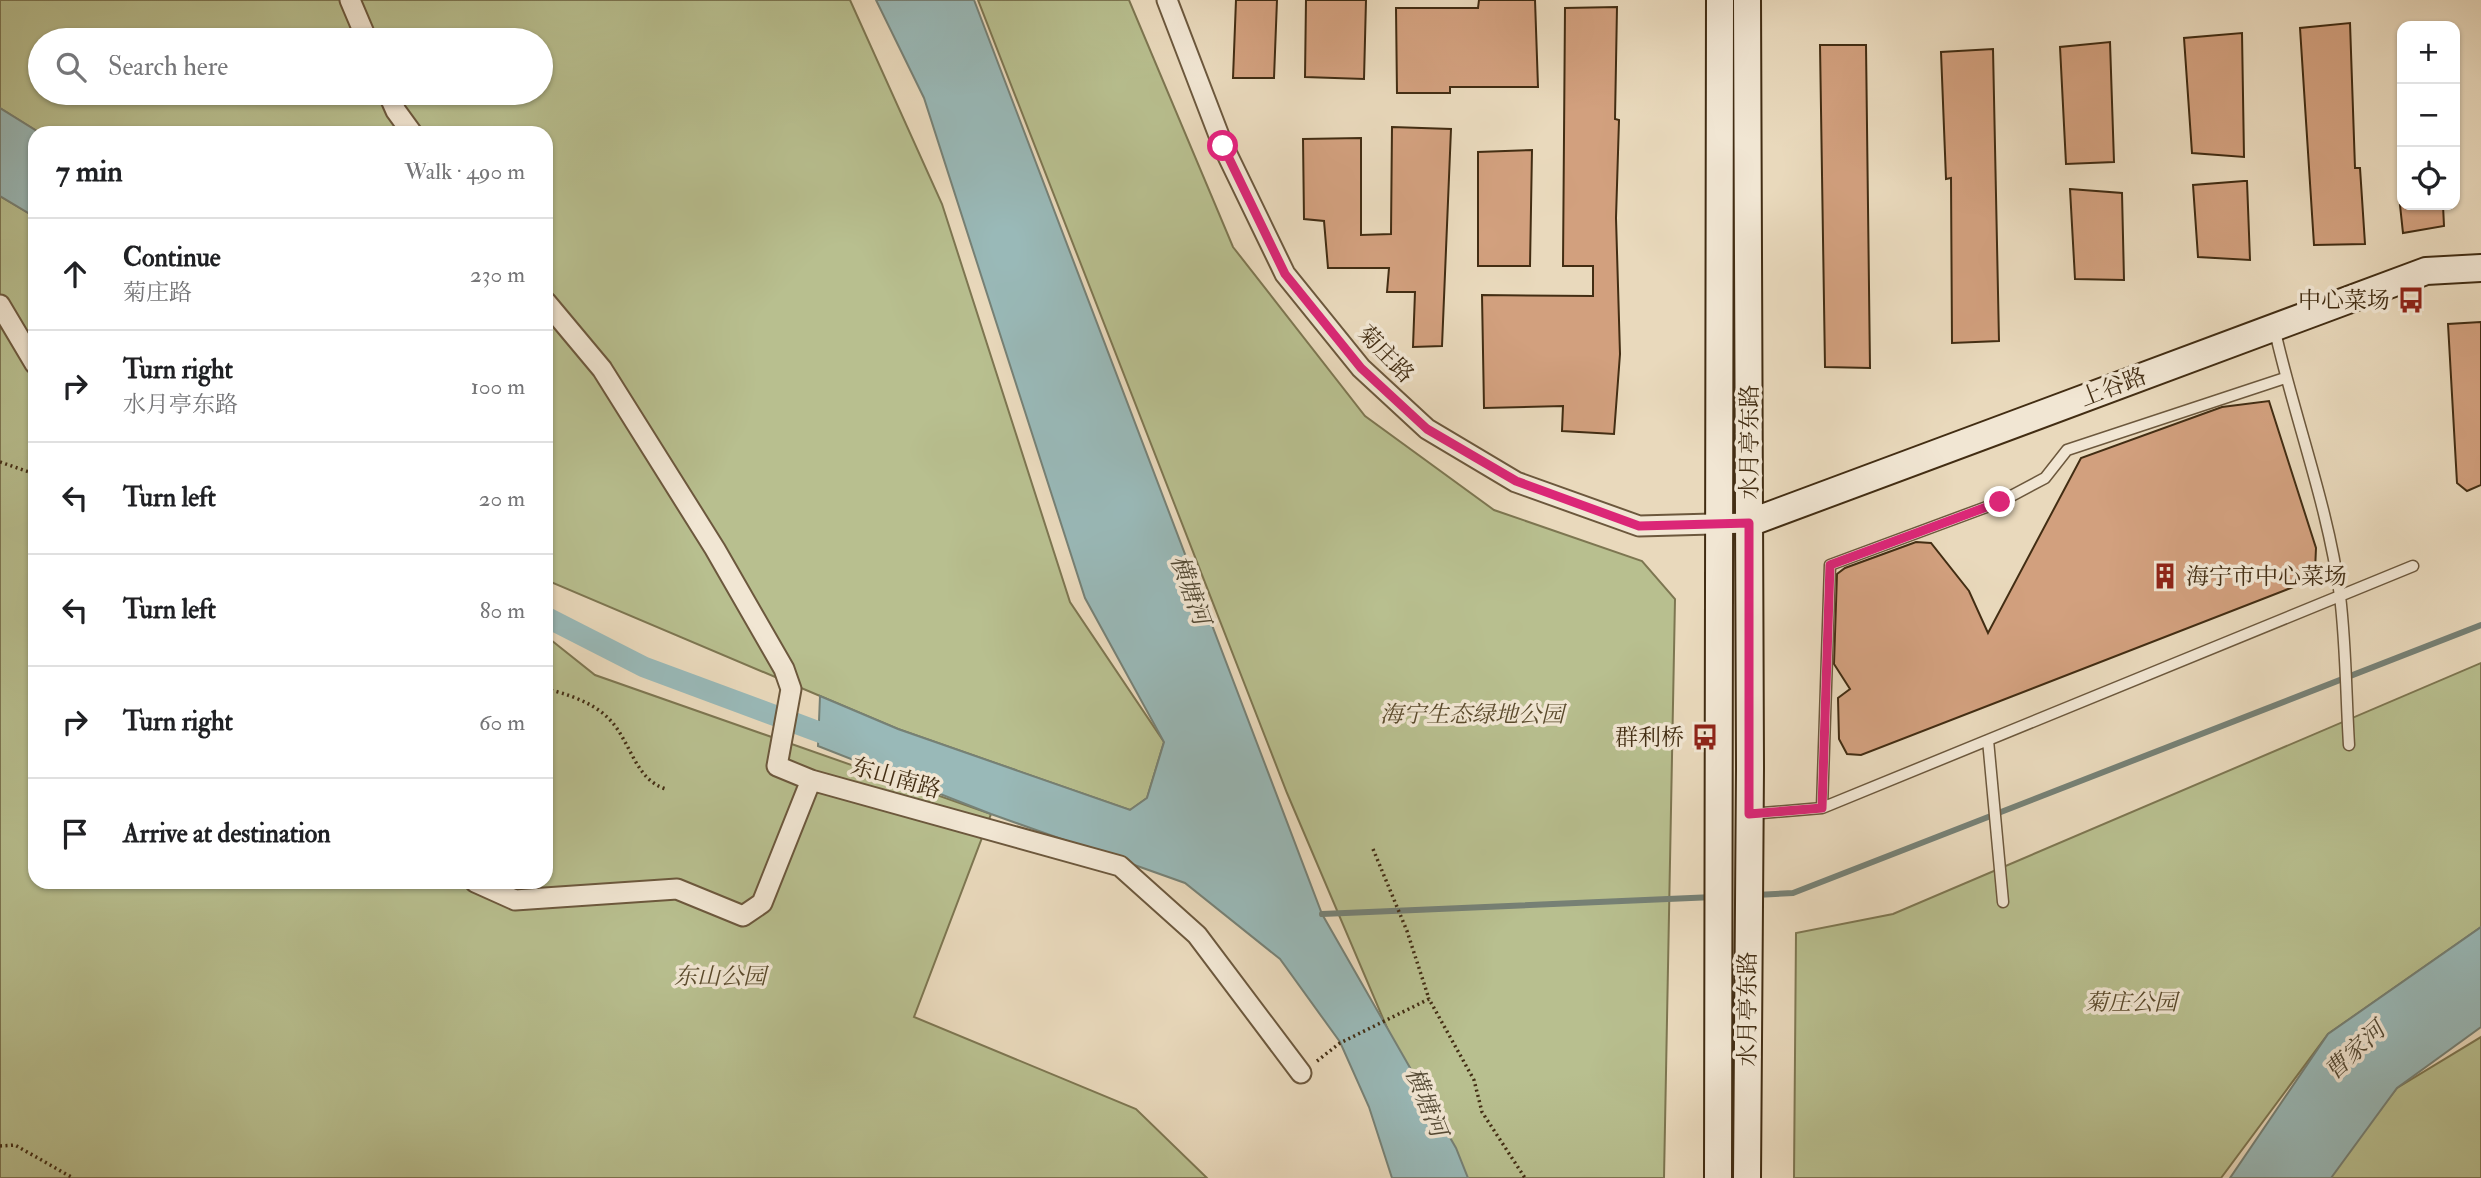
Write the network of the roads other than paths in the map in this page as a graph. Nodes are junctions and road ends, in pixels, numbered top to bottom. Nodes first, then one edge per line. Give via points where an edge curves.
1 (350, 0) edge
2 (1167, 0) edge
3 (1720, 0) edge
4 (1746, 0) edge
5 (361, 28) edge
6 (393, 105) edge
7 (407, 126) edge
8 (2481, 268) edge
9 (0, 305) edge
10 (553, 310) edge
11 (2274, 327) junction
12 (28, 352) edge
13 (2285, 377) junction
14 (1749, 523) junction
15 (1719, 524) junction
16 (2413, 566) dead end
17 (2340, 596) junction
18 (1988, 740) junction
19 (2349, 745) dead end
20 (811, 780) junction
21 (1822, 808) junction
22 (1749, 814) junction
23 (491, 889) edge
24 (2003, 902) dead end
25 (1301, 1073) road end
26 (1718, 1178) edge
27 (1746, 1178) edge

1 - 5 street
2 - 15 street, 菊庄路 via 1223,146 1285,274 1361,368 1427,429 1516,481 1639,526
3 - 15 main road, 水月亭东路
4 - 14 main road, 水月亭东路
6 - 7 street
8 - 11 main road, 上谷路 via 2426,271
9 - 12 street
10 - 20 street, 东山南路 via 602,369 784,669 791,689 777,766
11 - 13 lane
11 - 14 main road, 上谷路
13 - 17 lane via 2317,488
13 - 21 lane via 2067,450 2045,478 2000,502 1830,565
14 - 15 street, 菊庄路
14 - 22 main road, 水月亭东路
15 - 26 main road, 水月亭东路
16 - 17 lane
17 - 18 lane
17 - 19 lane
18 - 21 lane
18 - 24 lane
20 - 23 street via 762,903 743,916 677,889 515,900
20 - 25 street, 东山南路 via 1120,866 1197,935
21 - 22 lane
22 - 27 main road, 水月亭东路

